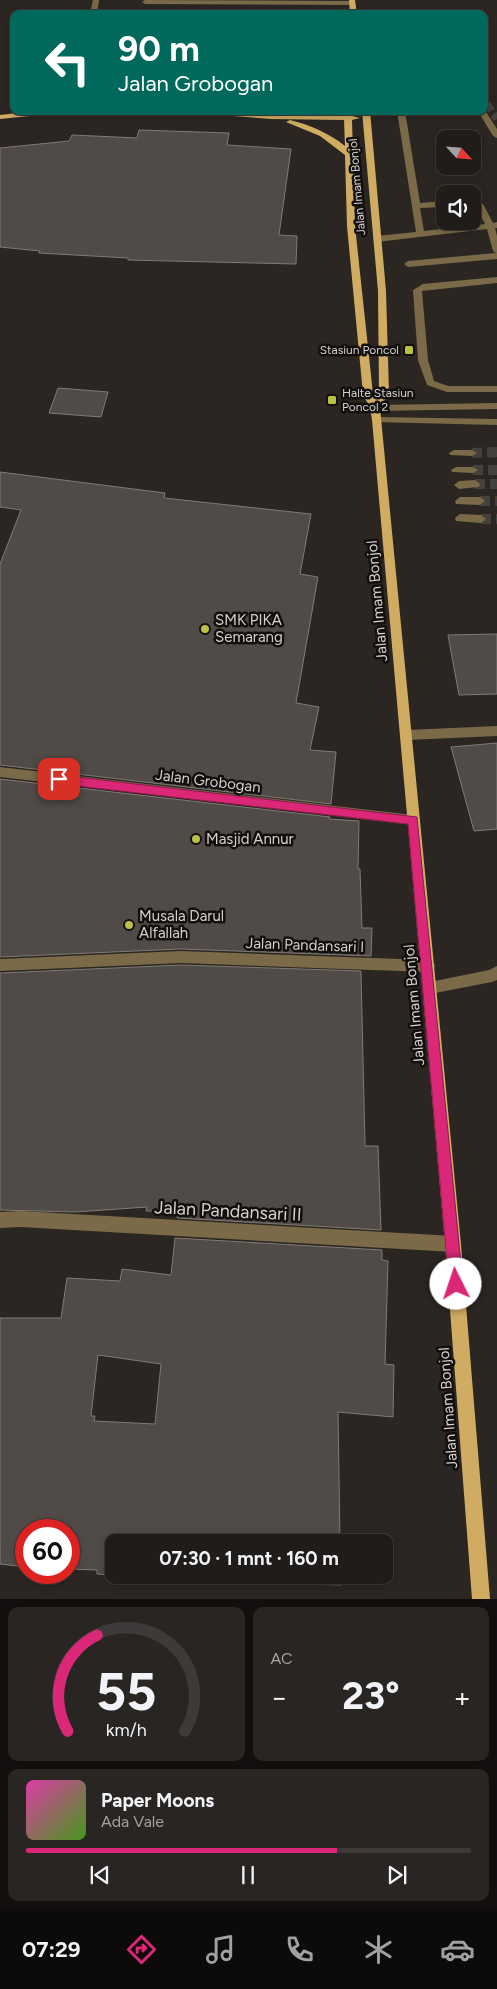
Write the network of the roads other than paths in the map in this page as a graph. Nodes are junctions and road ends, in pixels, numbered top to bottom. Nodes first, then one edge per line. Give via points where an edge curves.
1 (145, 2) dead end
2 (352, 2) edge
3 (20, 115) edge
4 (245, 115) edge
5 (323, 115) edge
6 (349, 115) edge
7 (366, 115) edge
8 (402, 115) edge
9 (484, 115) edge
10 (0, 117) edge
11 (271, 117) junction
12 (497, 136) edge
13 (350, 156) junction
14 (436, 205) edge
15 (416, 206) junction
16 (481, 207) edge
17 (493, 225) edge
18 (420, 232) junction
19 (377, 239) junction
20 (497, 251) edge
21 (497, 256) edge
22 (408, 264) dead end
23 (497, 280) edge
24 (497, 389) edge
25 (497, 406) edge
26 (375, 408) junction
27 (497, 422) edge
28 (377, 423) junction
29 (497, 428) edge
30 (454, 453) dead end
31 (472, 453) tunnel mouth
32 (456, 470) dead end
33 (473, 470) tunnel mouth
34 (475, 484) tunnel mouth
35 (459, 485) dead end
36 (460, 501) dead end
37 (480, 501) tunnel mouth
38 (460, 518) dead end
39 (481, 519) tunnel mouth
40 (497, 731) edge
41 (407, 735) junction
42 (0, 772) edge
43 (413, 820) junction
44 (0, 965) edge
45 (428, 966) junction
46 (497, 972) edge
47 (430, 988) junction
48 (0, 1220) edge
49 (453, 1244) junction
50 (480, 1599) edge

1 - 2 street
3 - 10 main road
4 - 11 main road
5 - 11 main road
6 - 13 main road, Jalan Imam Bonjol
7 - 19 main road, Jalan Imam Bonjol
8 - 15 street
9 - 12 street
11 - 13 main road via 304,125 339,144
13 - 26 main road, Jalan Imam Bonjol via 355,274 368,394
14 - 15 street
15 - 18 street
16 - 17 street
17 - 18 street
17 - 20 street
18 - 19 street
19 - 26 main road, Jalan Imam Bonjol via 382,291 384,393
21 - 22 street
23 - 24 street via 417,290 423,360 430,383 447,389
25 - 26 street
26 - 28 main road, Jalan Imam Bonjol
27 - 28 street
28 - 29 street
28 - 41 main road, Jalan Imam Bonjol
30 - 31 street
32 - 33 street
34 - 35 street
36 - 37 street
38 - 39 street
40 - 41 street
41 - 43 main road, Jalan Imam Bonjol
42 - 43 street, Jalan Grobogan
43 - 45 main road, Jalan Imam Bonjol
44 - 45 street, Jalan Pandansari I via 181,957
45 - 47 main road, Jalan Imam Bonjol
46 - 47 street via 492,976
47 - 49 main road, Jalan Imam Bonjol
48 - 49 street, Jalan Pandansari II
49 - 50 main road, Jalan Imam Bonjol

